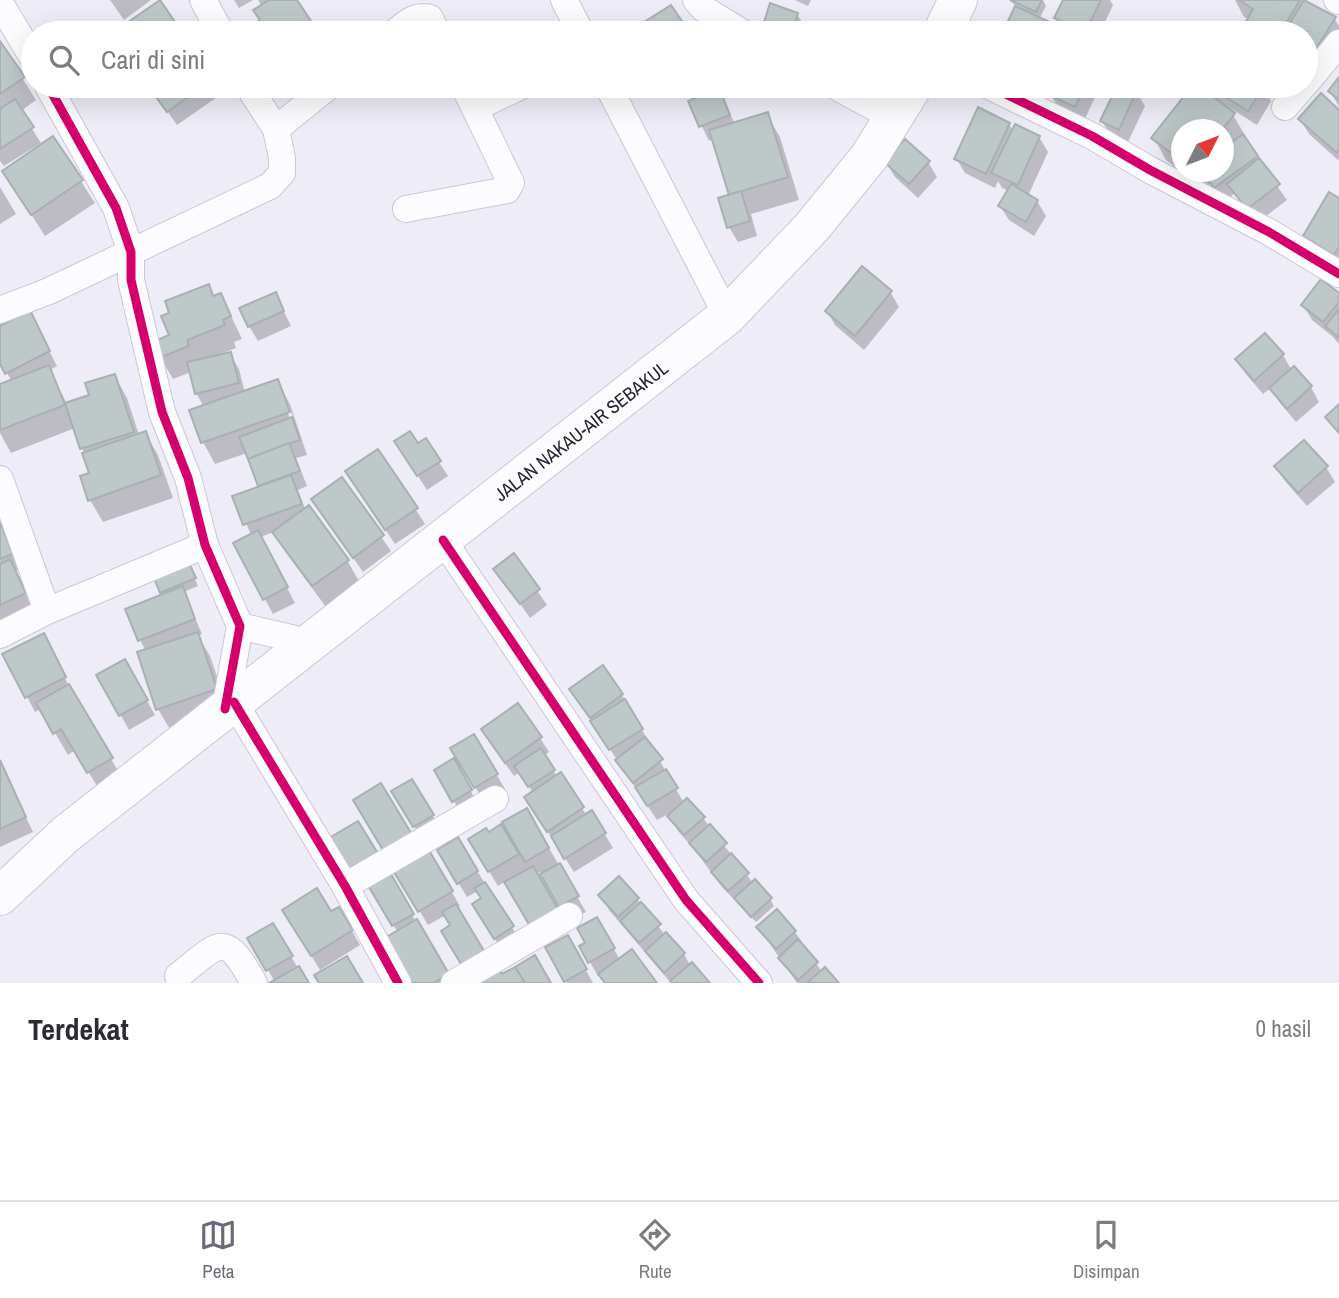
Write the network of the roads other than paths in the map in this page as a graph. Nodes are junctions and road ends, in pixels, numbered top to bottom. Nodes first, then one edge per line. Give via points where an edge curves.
1 (203, 0) edge
2 (564, 0) edge
3 (696, 0) edge
4 (958, 0) edge
5 (0, 3) edge
6 (214, 21) edge
7 (408, 21) edge
8 (431, 21) edge
9 (575, 21) edge
10 (724, 21) edge
11 (948, 21) edge
12 (21, 38) edge
13 (1339, 43) edge
14 (1318, 68) edge
15 (55, 98) edge
16 (256, 98) edge
17 (314, 98) edge
18 (469, 98) edge
19 (614, 98) edge
20 (857, 98) edge
21 (906, 98) edge
22 (1014, 98) edge
23 (1292, 98) edge
24 (1285, 107) dead end
25 (894, 118) junction
26 (276, 129) junction
27 (406, 209) dead end
28 (131, 253) junction
29 (1339, 274) edge
30 (0, 310) edge
31 (727, 316) junction
32 (0, 479) edge
33 (443, 540) junction
34 (205, 545) junction
35 (47, 611) junction
36 (240, 626) junction
37 (0, 635) edge
38 (312, 643) junction
39 (220, 713) junction
40 (495, 799) dead end
41 (345, 886) junction
42 (0, 896) edge
43 (569, 916) dead end
44 (178, 976) dead end
45 (254, 983) edge
46 (398, 983) edge
47 (454, 983) edge
48 (758, 983) edge

1 - 6 street
2 - 9 street
3 - 10 street
4 - 11 highway
5 - 12 street
7 - 8 street via 421,16
13 - 14 street
15 - 28 street via 116,208
16 - 26 street
17 - 26 street
18 - 27 street via 510,187
19 - 31 street
20 - 25 street
21 - 25 highway, JALAN NAKAU-AIR SEBAKUL
22 - 29 street via 1092,136
23 - 24 street
25 - 31 highway, JALAN NAKAU-AIR SEBAKUL via 812,227
26 - 28 street via 282,173 270,186
28 - 30 street
28 - 34 street via 131,280 162,412 188,478
31 - 33 highway, JALAN NAKAU-AIR SEBAKUL
32 - 35 street
33 - 38 highway, JALAN NAKAU-AIR SEBAKUL
33 - 48 street via 679,891
34 - 35 street
34 - 36 street
35 - 37 street
36 - 38 street
36 - 39 street
38 - 39 highway, JALAN NAKAU-AIR SEBAKUL
39 - 41 street
39 - 42 highway, JALAN NAKAU-AIR SEBAKUL via 66,834
40 - 41 street
41 - 46 street
43 - 47 street
44 - 45 street via 215,947 223,946 243,963

